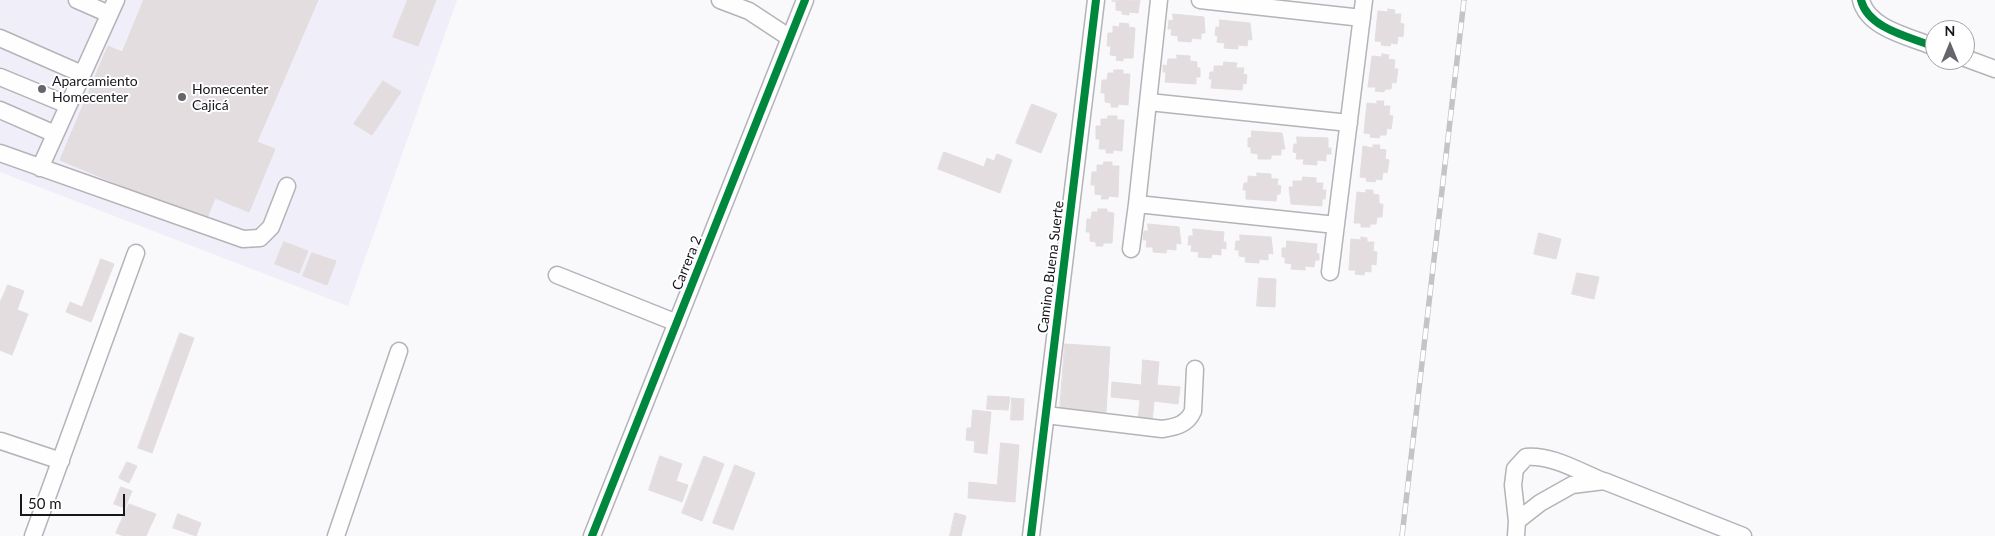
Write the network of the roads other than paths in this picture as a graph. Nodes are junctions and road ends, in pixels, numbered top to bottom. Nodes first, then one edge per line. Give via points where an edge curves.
1 (77, 0) edge
2 (720, 0) edge
3 (805, 0) edge
4 (1096, 0) edge
5 (1159, 0) edge
6 (1200, 0) edge
7 (1364, 0) edge
8 (1862, 0) edge
9 (112, 7) edge
10 (1362, 18) junction
11 (0, 38) edge
12 (790, 38) junction
13 (1925, 43) edge
14 (1975, 62) edge
15 (1995, 70) edge
16 (82, 74) junction
17 (0, 77) edge
18 (1149, 102) junction
19 (68, 105) junction
20 (0, 110) edge
21 (1349, 123) junction
22 (55, 134) junction
23 (0, 153) edge
24 (40, 168) junction
25 (287, 186) dead end
26 (1137, 204) junction
27 (1336, 225) junction
28 (1131, 249) dead end
29 (136, 253) dead end
30 (1330, 272) dead end
31 (557, 275) dead end
32 (677, 323) junction
33 (399, 351) dead end
34 (1195, 369) dead end
35 (1046, 415) junction
36 (1, 441) edge
37 (61, 461) junction
38 (1604, 481) junction
39 (1516, 528) edge
40 (33, 536) edge
41 (336, 536) edge
42 (592, 536) edge
43 (1031, 536) edge
44 (1743, 536) edge

1 - 9 street
2 - 12 street via 749,11
3 - 12 street, Carrera 2
4 - 35 street, Camino Buena Suerte
5 - 18 street
6 - 10 street
7 - 10 street
8 - 13 street via 1863,8 1888,29
9 - 16 street
10 - 21 street
11 - 16 street
12 - 32 street, Carrera 2
14 - 15 street
16 - 19 street
17 - 19 street
18 - 21 street
18 - 26 street
19 - 22 street
20 - 22 street
21 - 27 street
22 - 24 street
23 - 24 street
24 - 25 street via 244,239 260,238 271,227
26 - 27 street
26 - 28 street
27 - 30 street
29 - 37 street
31 - 32 street
32 - 42 street, Carrera 2
33 - 41 street
34 - 35 street via 1193,411 1180,426 1162,429
35 - 43 street, Camino Buena Suerte
36 - 37 street
37 - 40 street
38 - 39 street via 1572,485 1540,503
38 - 39 street via 1540,456 1526,457 1515,468
38 - 44 street

